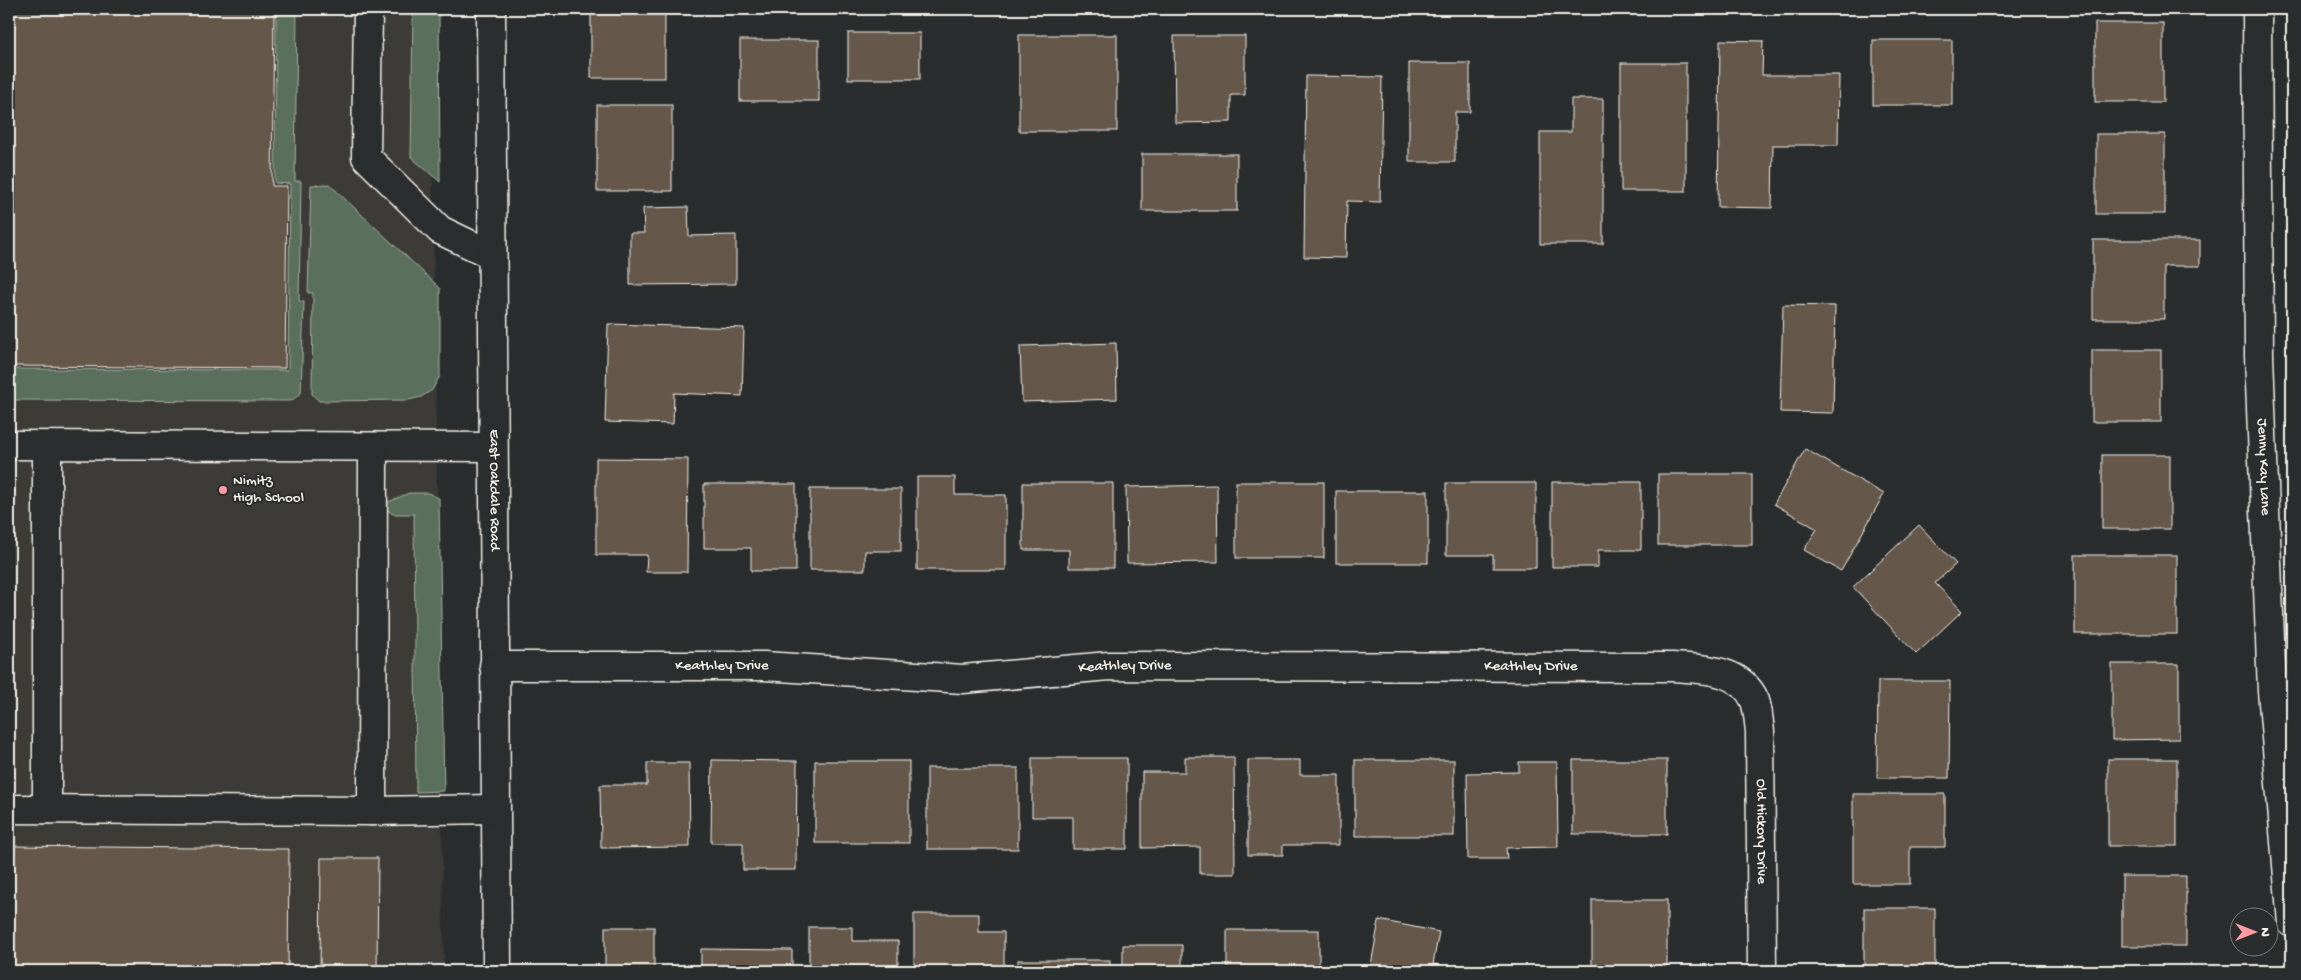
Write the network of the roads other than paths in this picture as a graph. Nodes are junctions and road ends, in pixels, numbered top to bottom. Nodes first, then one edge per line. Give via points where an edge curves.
1 (368, 9) edge
2 (491, 9) edge
3 (2257, 9) edge
4 (492, 255) junction
5 (9, 445) edge
6 (47, 446) junction
7 (373, 447) junction
8 (493, 447) junction
9 (494, 666) junction
10 (1750, 693) joint
11 (9, 809) edge
12 (46, 809) junction
13 (495, 809) junction
14 (372, 811) junction
15 (2292, 923) edge
16 (497, 971) edge
17 (1762, 971) edge

1 - 4 street via 366,156 440,230
2 - 4 street, East Oakdale Road
3 - 15 street, Jenny Kay Lane via 2259,356 2272,691
4 - 8 street, East Oakdale Road
5 - 6 street
6 - 7 street
6 - 12 street
7 - 8 street
7 - 14 street
8 - 9 street, East Oakdale Road
9 - 10 street, Keathley Drive via 764,666 964,679 1109,666 1672,667 1707,669 1735,677
9 - 13 street, East Oakdale Road
10 - 17 street, Old Hickory Drive via 1755,702 1760,732
11 - 12 street
12 - 14 street
13 - 14 street
13 - 16 street, East Oakdale Road

